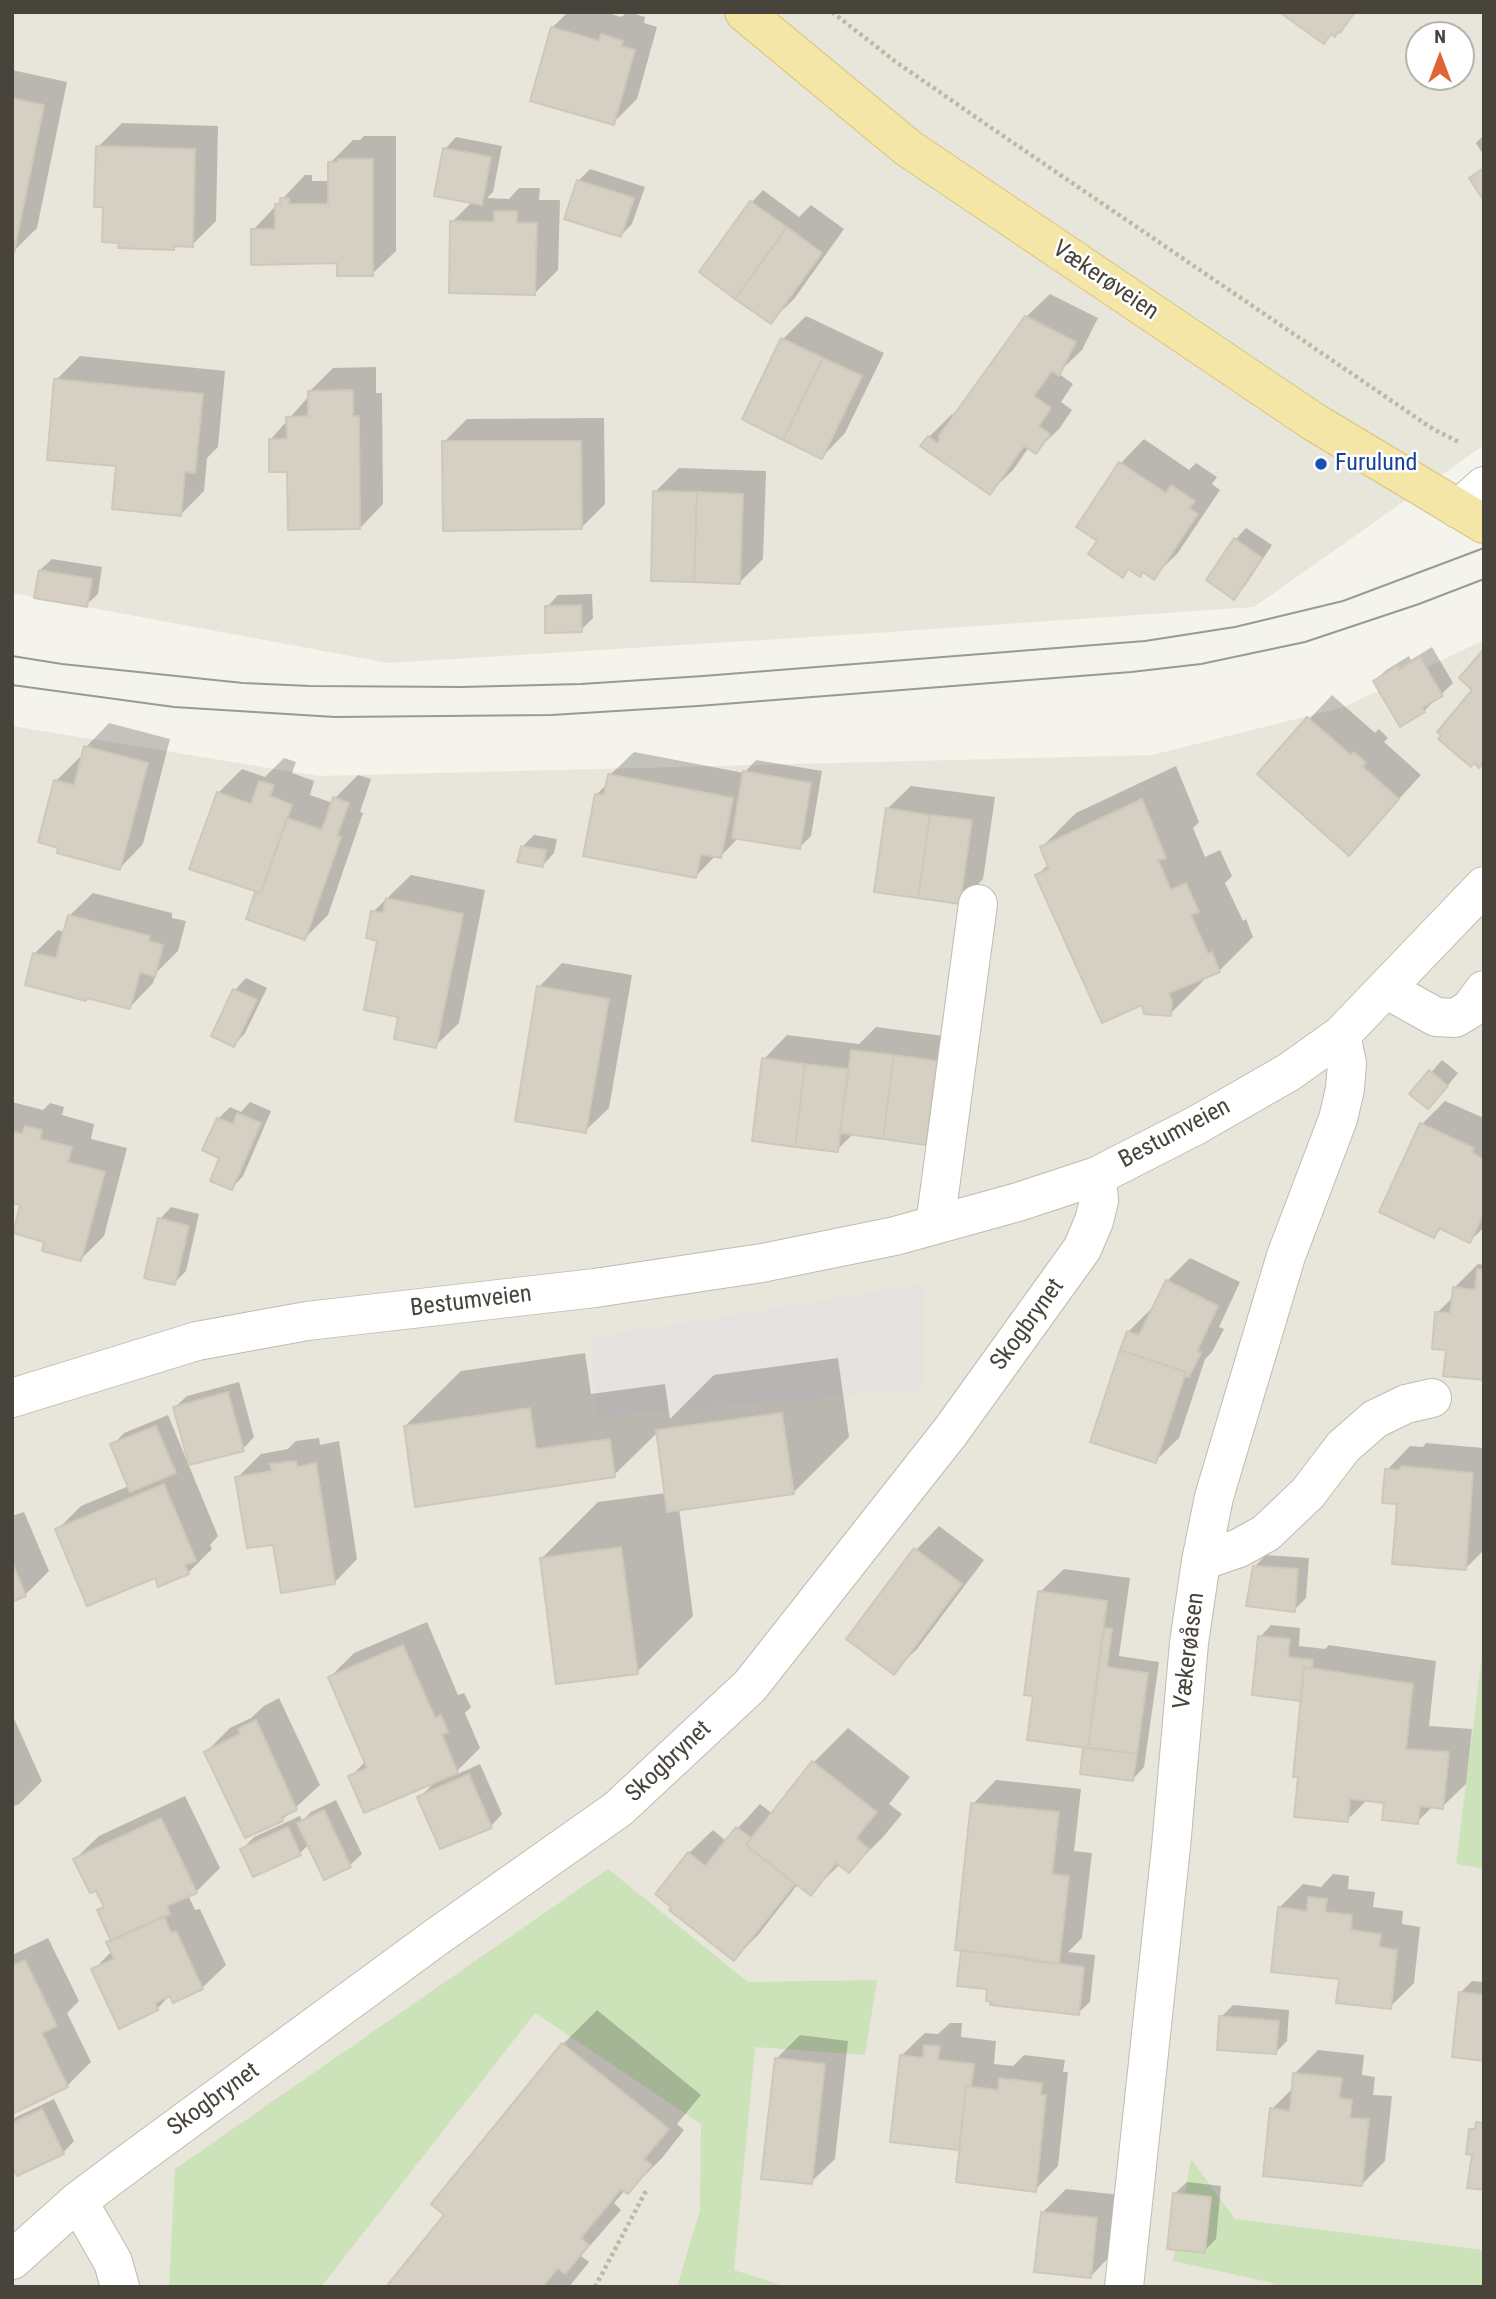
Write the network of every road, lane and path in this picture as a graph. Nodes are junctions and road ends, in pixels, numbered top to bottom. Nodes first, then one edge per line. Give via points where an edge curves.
1 (744, 12) edge
2 (832, 12) edge
3 (1463, 444) dead end
4 (1475, 506) edge
5 (1484, 886) edge
6 (978, 904) dead end
7 (1386, 989) junction
8 (1484, 990) edge
9 (1341, 1035) junction
10 (1097, 1176) junction
11 (934, 1225) junction
12 (12, 1398) edge
13 (1433, 1398) dead end
14 (1201, 1561) junction
15 (647, 2189) dead end
16 (78, 2201) junction
17 (12, 2260) edge
18 (120, 2287) edge
19 (595, 2287) edge
20 (1124, 2287) edge

1 - 4 main road, Vækerøveien via 908,148 1314,422
2 - 3 path via 896,62 1433,429
5 - 7 street, Bestumveien
6 - 11 street
7 - 8 street via 1436,1017 1455,1018 1470,1009
7 - 9 street, Bestumveien
9 - 10 street, Bestumveien via 1289,1072
9 - 14 street, Vækerøåsen via 1347,1063 1338,1119 1286,1256 1214,1497
10 - 11 street, Bestumveien
10 - 16 street, Skogbrynet via 1094,1221 1082,1249 951,1431 750,1686 618,1809
11 - 12 street, Bestumveien via 762,1263 595,1288 307,1321 211,1338
13 - 14 street via 1406,1404 1375,1419 1343,1447 1308,1493 1266,1533
14 - 20 street, Vækerøåsen
15 - 19 path
16 - 17 street, Skogbrynet
16 - 18 street via 113,2262

